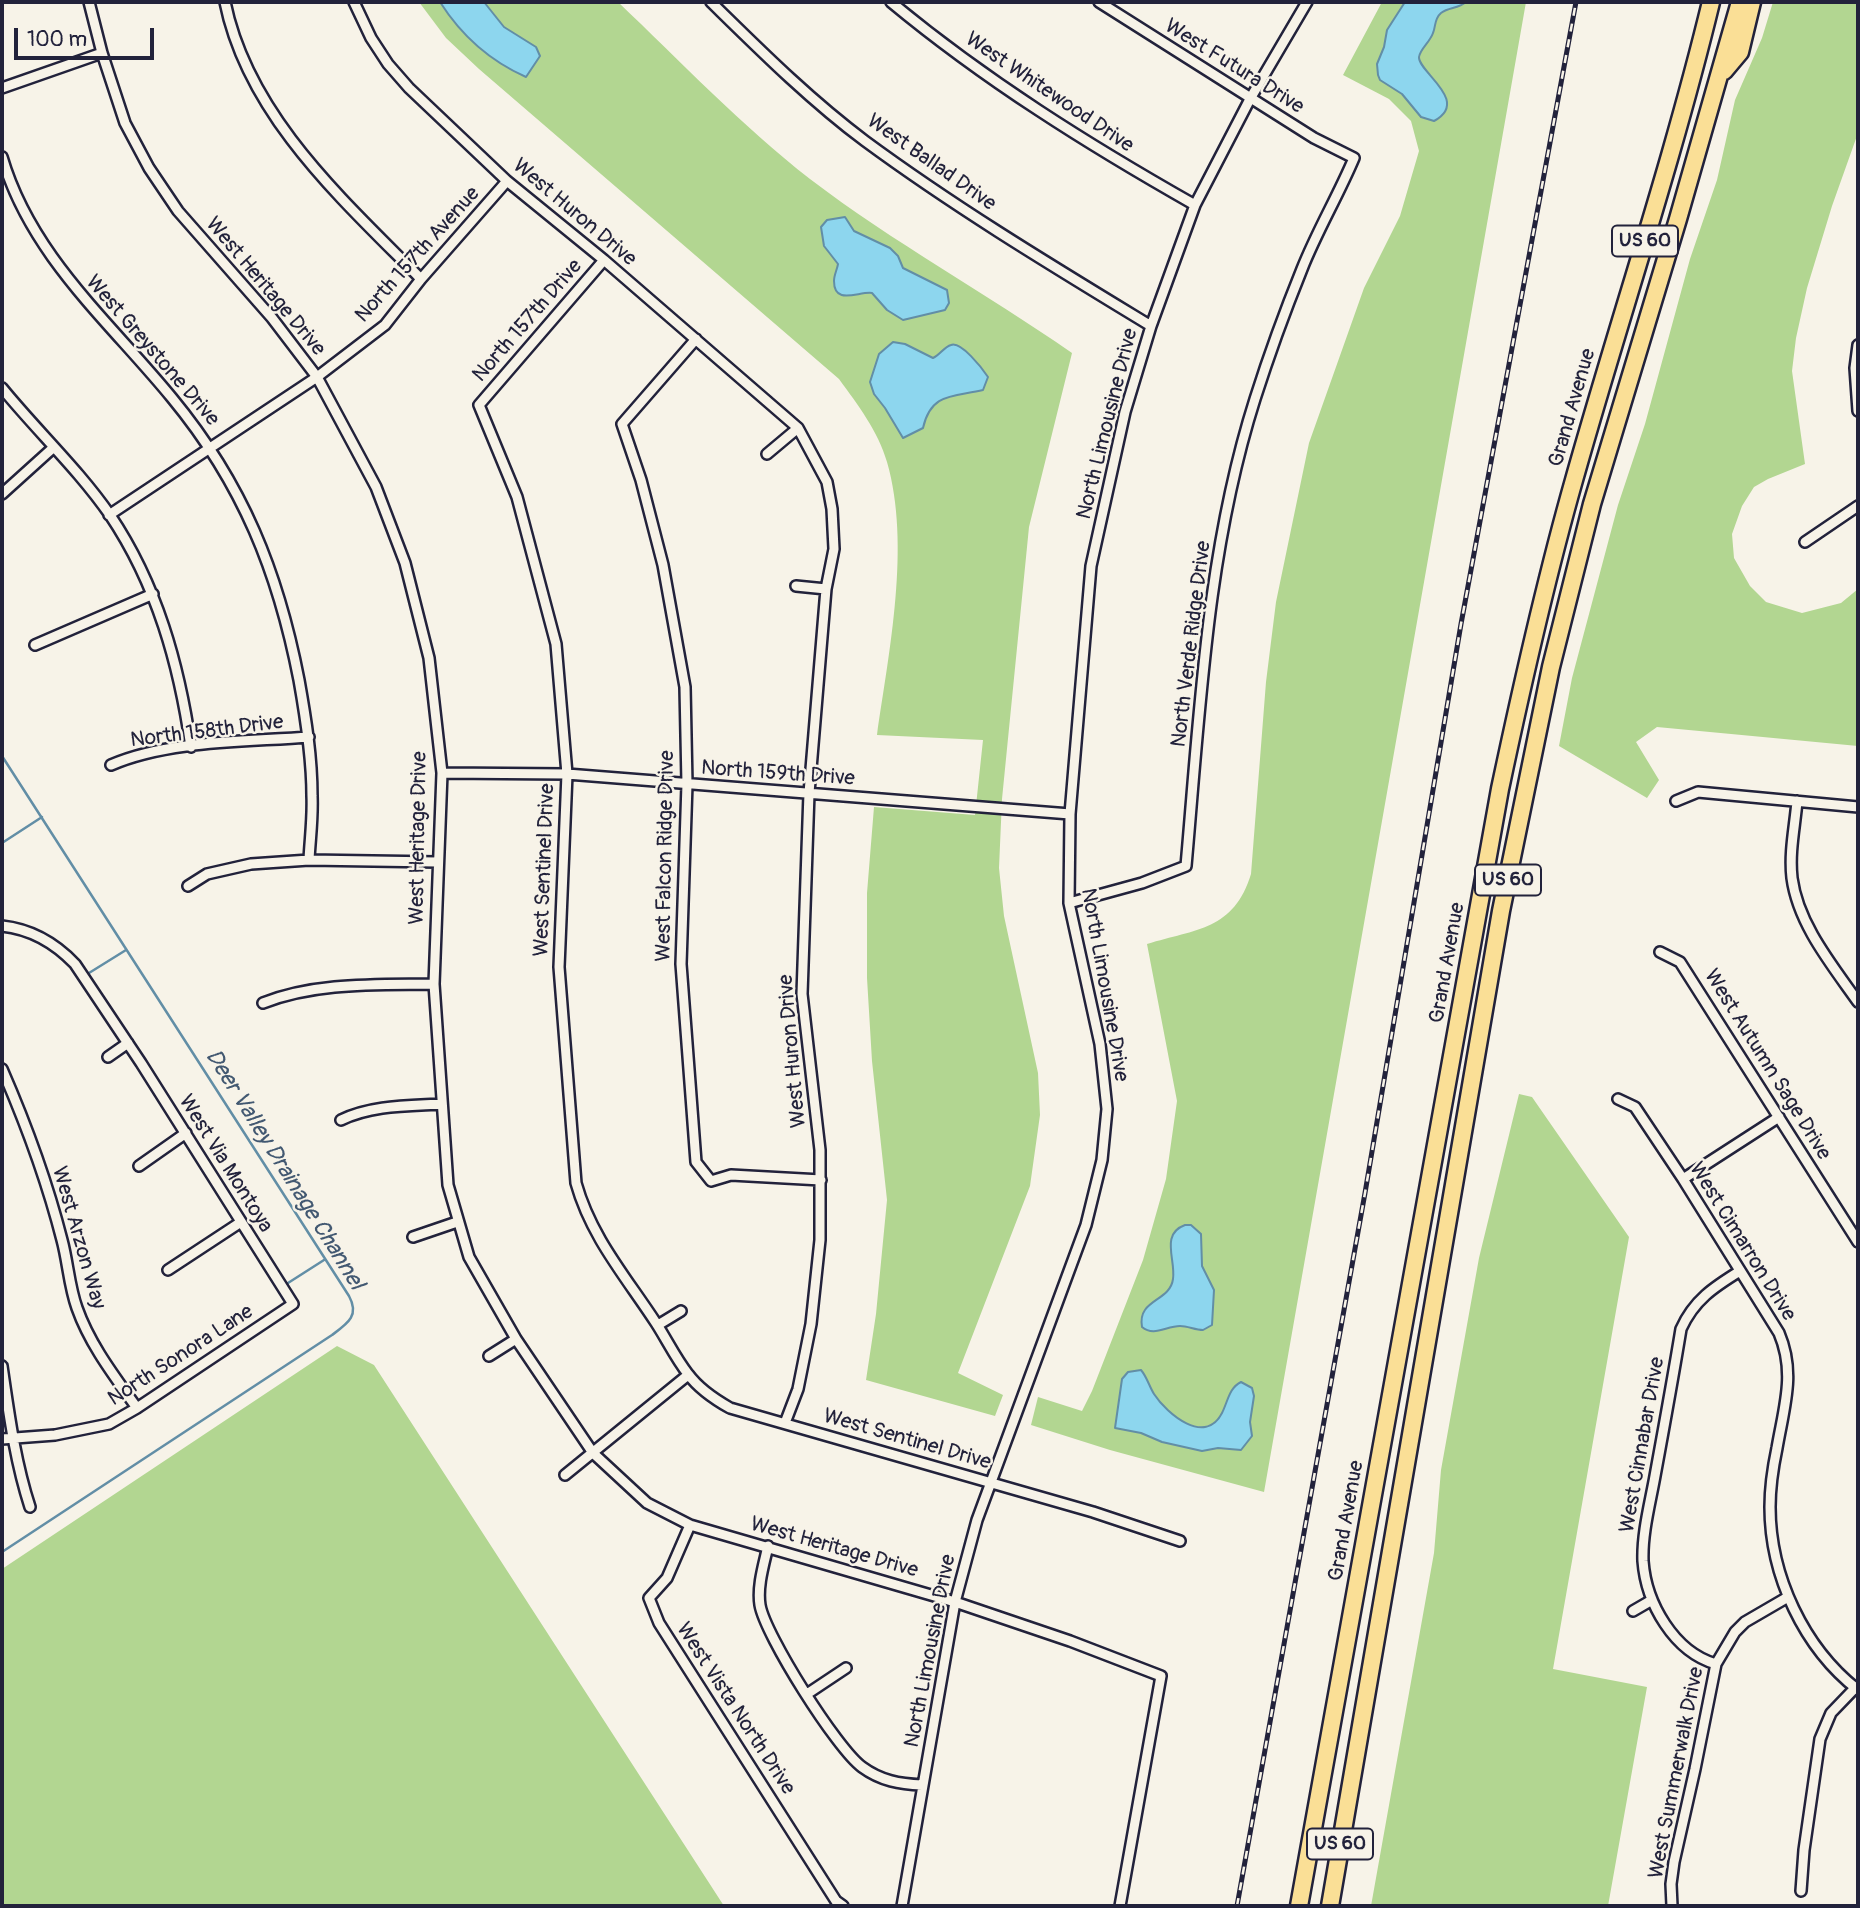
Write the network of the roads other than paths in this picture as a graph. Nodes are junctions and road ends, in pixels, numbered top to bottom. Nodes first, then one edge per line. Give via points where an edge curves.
1 (89, 2) edge
2 (225, 2) edge
3 (354, 2) edge
4 (711, 2) edge
5 (891, 2) edge
6 (1099, 2) edge
7 (1307, 2) edge
8 (1711, 2) edge
9 (1740, 2) edge
10 (1752, 2) edge
11 (102, 53) junction
12 (1720, 76) junction
13 (2, 88) edge
14 (1250, 99) junction
15 (2, 157) edge
16 (1354, 158) joint
17 (507, 181) junction
18 (1195, 205) junction
19 (604, 260) junction
20 (421, 279) junction
21 (1151, 326) junction
22 (696, 339) junction
23 (1858, 345) edge
24 (317, 377) junction
25 (2, 388) edge
26 (479, 405) joint
27 (1858, 411) edge
28 (798, 428) junction
29 (54, 447) junction
30 (211, 447) junction
31 (767, 454) dead end
32 (2, 494) edge
33 (1858, 506) edge
34 (109, 515) junction
35 (1805, 542) dead end
36 (796, 586) dead end
37 (826, 589) junction
38 (153, 594) junction
39 (35, 645) dead end
40 (309, 737) junction
41 (191, 747) junction
42 (111, 765) dead end
43 (442, 773) junction
44 (567, 774) junction
45 (687, 784) junction
46 (809, 793) junction
47 (1676, 801) dead end
48 (1797, 801) junction
49 (1858, 807) edge
50 (1070, 814) junction
51 (309, 860) junction
52 (437, 862) junction
53 (188, 886) dead end
54 (1069, 903) junction
55 (2, 926) edge
56 (1660, 952) dead end
57 (434, 984) junction
58 (1858, 1002) edge
59 (263, 1003) dead end
60 (128, 1043) junction
61 (108, 1057) dead end
62 (2, 1069) edge
63 (1618, 1099) dead end
64 (442, 1104) junction
65 (1779, 1117) junction
66 (341, 1120) dead end
67 (186, 1133) junction
68 (139, 1166) dead end
69 (1683, 1179) junction
70 (821, 1180) junction
71 (241, 1222) junction
72 (457, 1222) junction
73 (413, 1237) dead end
74 (1858, 1242) edge
75 (168, 1270) dead end
76 (1740, 1271) junction
77 (293, 1304) joint
78 (681, 1311) dead end
79 (657, 1325) junction
80 (516, 1339) junction
81 (489, 1356) dead end
82 (2, 1366) edge
83 (688, 1375) junction
84 (137, 1408) junction
85 (785, 1423) junction
86 (13, 1437) junction
87 (2, 1439) edge
88 (593, 1452) junction
89 (565, 1475) dead end
90 (991, 1482) junction
91 (30, 1507) dead end
92 (690, 1525) junction
93 (1180, 1541) dead end
94 (768, 1546) junction
95 (1788, 1598) junction
96 (1652, 1600) junction
97 (955, 1602) junction
98 (1633, 1611) dead end
99 (1716, 1664) junction
100 (846, 1668) dead end
101 (1856, 1689) edge
102 (807, 1694) junction
103 (922, 1785) junction
104 (1801, 1891) dead end
105 (843, 1906) edge
106 (902, 1906) edge
107 (1120, 1906) edge
108 (1299, 1906) edge
109 (1330, 1906) edge
110 (1672, 1906) edge

1 - 11 street, West Heritage Drive
2 - 20 street via 246,63 269,108 309,163
3 - 17 street, West Huron Drive via 394,72
4 - 21 street, West Ballad Drive via 781,70 864,140 982,221
5 - 18 street, West Whitewood Drive via 1046,115
6 - 14 street, West Futura Drive
7 - 14 street, North Limousine Drive
8 - 108 highway, Grand Avenue / US 60 via 1686,102 1570,492 1530,649 1500,789
9 - 12 highway, Grand Avenue / US 60
10 - 12 highway via 1740,52
11 - 13 street
11 - 24 street, West Heritage Drive via 125,123 149,168 178,211
12 - 109 highway, Grand Avenue / US 60 via 1592,504 1528,777
14 - 16 street, West Futura Drive
14 - 18 street, North Limousine Drive
15 - 30 street, West Greystone Drive via 39,239 54,260
16 - 54 street, North Verde Ridge Drive via 1303,267 1255,400 1229,500 1210,598 1186,866
17 - 19 street, West Huron Drive
17 - 20 street, North 157th Avenue
18 - 21 street, North Limousine Drive
19 - 22 street, West Huron Drive
19 - 26 street, North 157th Drive
20 - 24 street, North 157th Avenue via 385,325
21 - 50 street, North Limousine Drive via 1125,412 1091,566
22 - 28 street, West Huron Drive
22 - 45 street, West Falcon Ridge Drive via 622,424 663,565 685,687
23 - 27 street
24 - 30 street, North 157th Avenue
24 - 43 street, West Heritage Drive via 376,487 405,563 429,658
25 - 29 street
26 - 44 street, West Sentinel Drive via 517,497 556,644
28 - 31 street
28 - 37 street, West Huron Drive via 827,482 832,509 834,549
29 - 32 street
29 - 34 street
30 - 34 street, North 157th Avenue
30 - 40 street, West Greystone Drive via 274,577
33 - 35 street
34 - 38 street
36 - 37 street
37 - 46 street, West Huron Drive
38 - 39 street
38 - 41 street via 175,658
40 - 41 street, North 158th Drive
40 - 51 street, West Greystone Drive
41 - 42 street, North 158th Drive via 128,757
43 - 44 street, North 159th Drive
43 - 52 street, West Heritage Drive
44 - 45 street, North 159th Drive
44 - 79 street, West Sentinel Drive via 559,967 576,1183 584,1211
45 - 46 street, North 159th Drive
45 - 70 street, West Falcon Ridge Drive via 681,964 696,1161 710,1181 731,1175
46 - 50 street, North 159th Drive
46 - 70 street, West Huron Drive via 802,994
47 - 48 street via 1698,792
48 - 49 street
48 - 58 street via 1791,852 1795,897 1806,924
50 - 54 street, North Limousine Drive
51 - 52 street
51 - 53 street via 251,864 207,874
52 - 57 street, West Heritage Drive
54 - 90 street, North Limousine Drive via 1100,1044 1107,1109 1102,1160 1086,1225
55 - 60 street, West Via Montoya via 35,934 65,953
56 - 65 street, West Autumn Sage Drive via 1681,962
57 - 59 street via 303,991
57 - 64 street, West Heritage Drive
60 - 61 street
60 - 67 street, West Via Montoya
62 - 84 street, West Arzon Way via 47,1187 76,1306 103,1360
63 - 69 street, West Cimarron Drive via 1635,1107
64 - 66 street via 383,1108
64 - 72 street, West Heritage Drive via 447,1185
65 - 69 street
65 - 74 street, West Autumn Sage Drive
67 - 68 street
67 - 71 street, West Via Montoya
69 - 76 street, West Cimarron Drive
70 - 85 street, West Huron Drive via 811,1324 798,1389
71 - 75 street
71 - 77 street, West Via Montoya
72 - 73 street
72 - 80 street, West Heritage Drive via 469,1257
76 - 95 street, West Cimarron Drive via 1779,1333 1789,1364 1770,1509 1776,1557
76 - 96 street, West Cinnabar Drive via 1698,1301 1681,1329 1643,1537 1646,1583
77 - 84 street, North Sonora Lane
78 - 79 street
79 - 83 street, West Sentinel Drive
80 - 81 street
80 - 88 street, West Heritage Drive
82 - 86 street
83 - 85 street, West Sentinel Drive via 730,1408
83 - 88 street
84 - 86 street, North Sonora Lane via 109,1424 55,1435
85 - 90 street, West Sentinel Drive
86 - 87 street, North Sonora Lane
86 - 91 street
88 - 89 street
88 - 92 street, West Heritage Drive via 647,1503
90 - 93 street, West Sentinel Drive
90 - 97 street, North Limousine Drive
92 - 94 street, West Heritage Drive
92 - 105 street, West Vista North Drive via 667,1578 649,1598 659,1623
94 - 97 street, West Heritage Drive
94 - 102 street via 760,1604 774,1643
95 - 99 street, West Summerwalk Drive via 1745,1622
95 - 101 street, West Cimarron Drive via 1817,1648
96 - 98 street
96 - 99 street, West Cinnabar Drive via 1677,1639 1700,1660
97 - 103 street, North Limousine Drive
97 - 107 street, West Heritage Drive via 1161,1676
99 - 110 street, West Summerwalk Drive via 1674,1862
100 - 102 street
101 - 104 street via 1831,1713 1820,1739
102 - 103 street via 839,1745 860,1766 898,1784
103 - 106 street, North Limousine Drive

